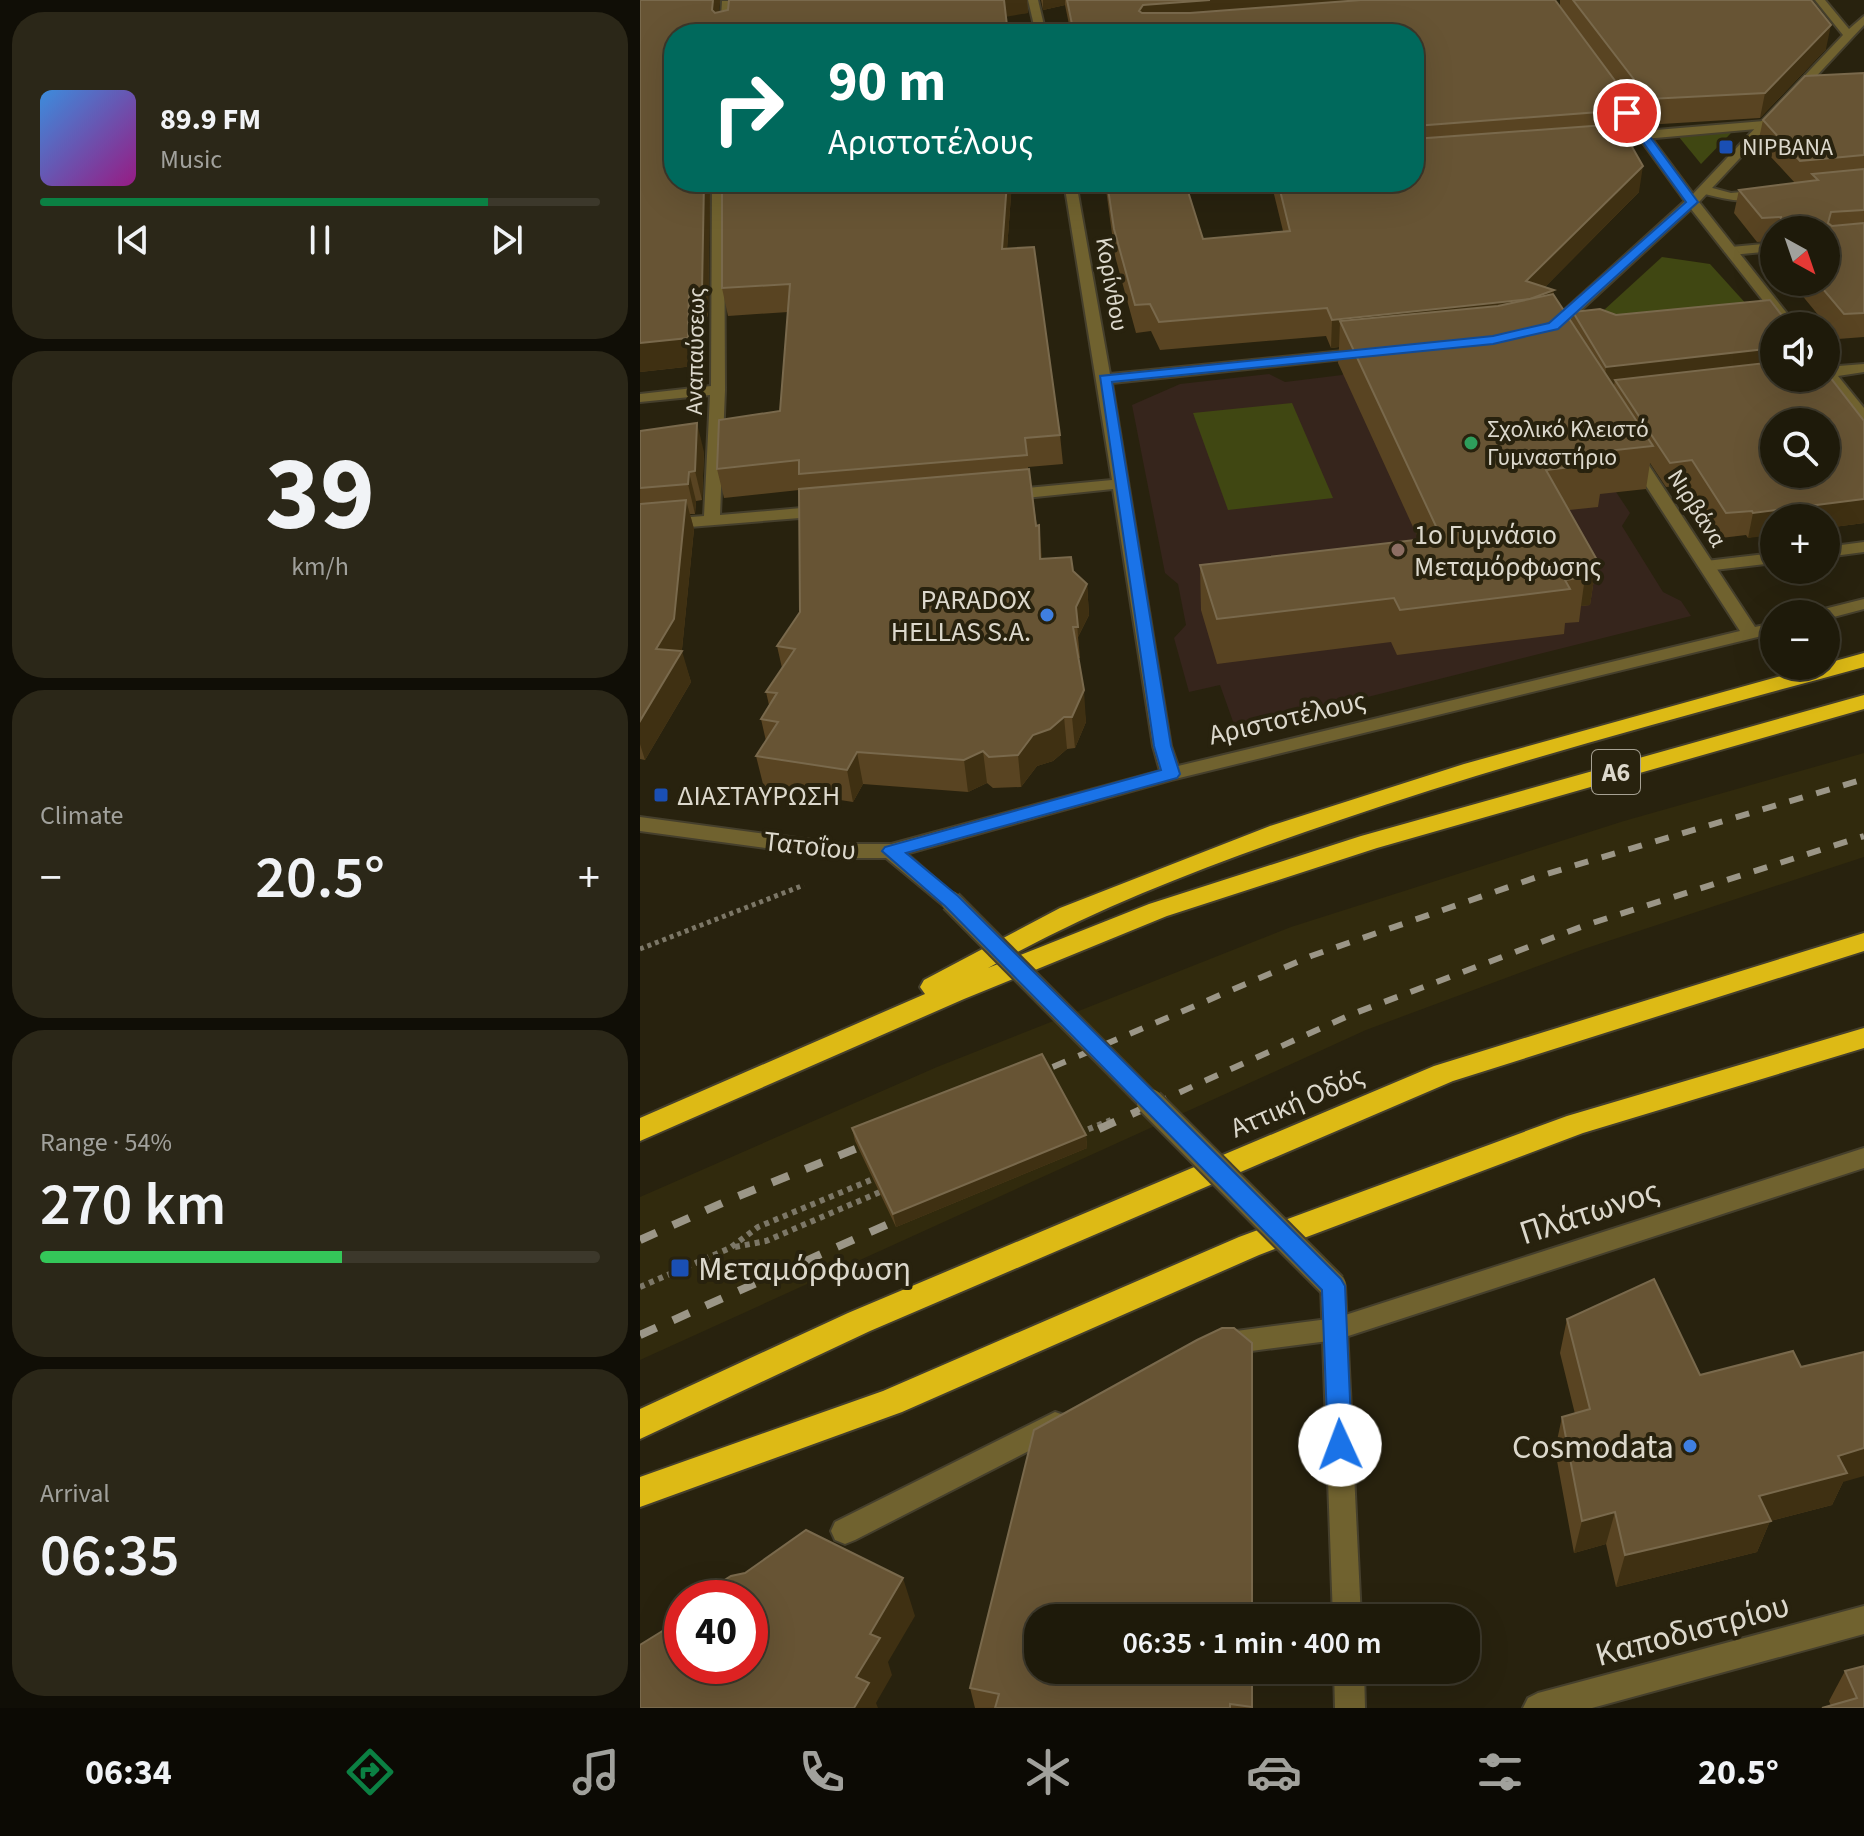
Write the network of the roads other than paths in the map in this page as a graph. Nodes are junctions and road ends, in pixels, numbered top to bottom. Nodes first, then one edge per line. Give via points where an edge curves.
1 (1033, 0) edge
2 (1820, 0) edge
3 (727, 1) edge
4 (1864, 19) edge
5 (726, 24) edge
6 (1039, 24) edge
7 (1849, 36) junction
8 (1864, 40) edge
9 (1608, 87) edge
10 (1808, 92) edge
11 (1794, 93) junction
12 (1764, 125) junction
13 (1641, 139) junction
14 (1705, 190) junction
15 (718, 192) edge
16 (1072, 192) edge
17 (1775, 193) edge
18 (1692, 202) junction
19 (1760, 248) edge
20 (1731, 251) junction
21 (1776, 308) junction
22 (1760, 310) edge
23 (1779, 312) edge
24 (1526, 335) edge
25 (1383, 351) edge
26 (1864, 368) edge
27 (1840, 371) edge
28 (1104, 379) junction
29 (1840, 389) edge
30 (718, 390) junction
31 (640, 398) edge
32 (1864, 418) edge
33 (1623, 438) edge
34 (1120, 484) junction
35 (995, 496) edge
36 (838, 510) edge
37 (712, 521) junction
38 (640, 526) edge
39 (1864, 547) edge
40 (1840, 550) edge
41 (1760, 560) edge
42 (1706, 566) junction
43 (1864, 604) edge
44 (1840, 610) edge
45 (1760, 632) edge
46 (1751, 634) junction
47 (1864, 660) edge
48 (1864, 702) edge
49 (1171, 774) junction
50 (640, 824) edge
51 (891, 851) junction
52 (1864, 942) edge
53 (1864, 1038) edge
54 (736, 1090) junction
55 (640, 1130) edge
56 (1864, 1158) edge
57 (1336, 1329) junction
58 (1199, 1355) edge
59 (1072, 1416) edge
60 (640, 1424) edge
61 (640, 1492) edge
62 (821, 1548) edge
63 (1346, 1604) edge
64 (1864, 1620) edge
65 (1349, 1684) edge
66 (1350, 1708) edge
67 (1538, 1708) edge

1 - 6 street
2 - 7 street
3 - 5 street
4 - 7 street
7 - 8 street
7 - 11 street
9 - 13 street
10 - 11 street
11 - 12 street
12 - 13 street
12 - 14 street
13 - 18 street
14 - 17 street via 1731,197
14 - 18 street
15 - 30 street, Αναπαύσεως
16 - 28 street, Κορίνθου
18 - 20 street
18 - 24 street via 1561,332
19 - 20 street
20 - 21 street
21 - 22 street
21 - 23 street
25 - 28 street
26 - 27 street
28 - 34 street, Κορίνθου
29 - 32 street
30 - 31 street
30 - 37 street, Αναπαύσεως
33 - 42 street, Νιρβάνα
34 - 35 street
34 - 49 street, Κορίνθου via 1162,746
36 - 37 street
37 - 38 street
39 - 40 street
41 - 42 street
42 - 46 street, Νιρβάνα
43 - 44 street
45 - 46 street, Αριστοτέλους
46 - 49 street, Αριστοτέλους
47 - 54 highway via 1412,788 1256,840 1086,906
48 - 54 highway, Α6 via 1369,842 1158,910 955,992
49 - 51 street, Αριστοτέλους
50 - 51 street, Τατοΐου via 841,851
51 - 57 street, Τατοΐου, bridge via 951,901 1333,1286
52 - 60 highway, Αττική Οδός via 1444,1073 859,1322
53 - 61 highway via 1577,1124 1249,1246 891,1402
54 - 55 highway, Α6
56 - 57 street, Πλάτωνος
57 - 58 street, Πλάτωνος via 1227,1342
57 - 63 street, Τατοΐου
59 - 62 street
64 - 67 street, Καποδιστρίου
65 - 66 street

